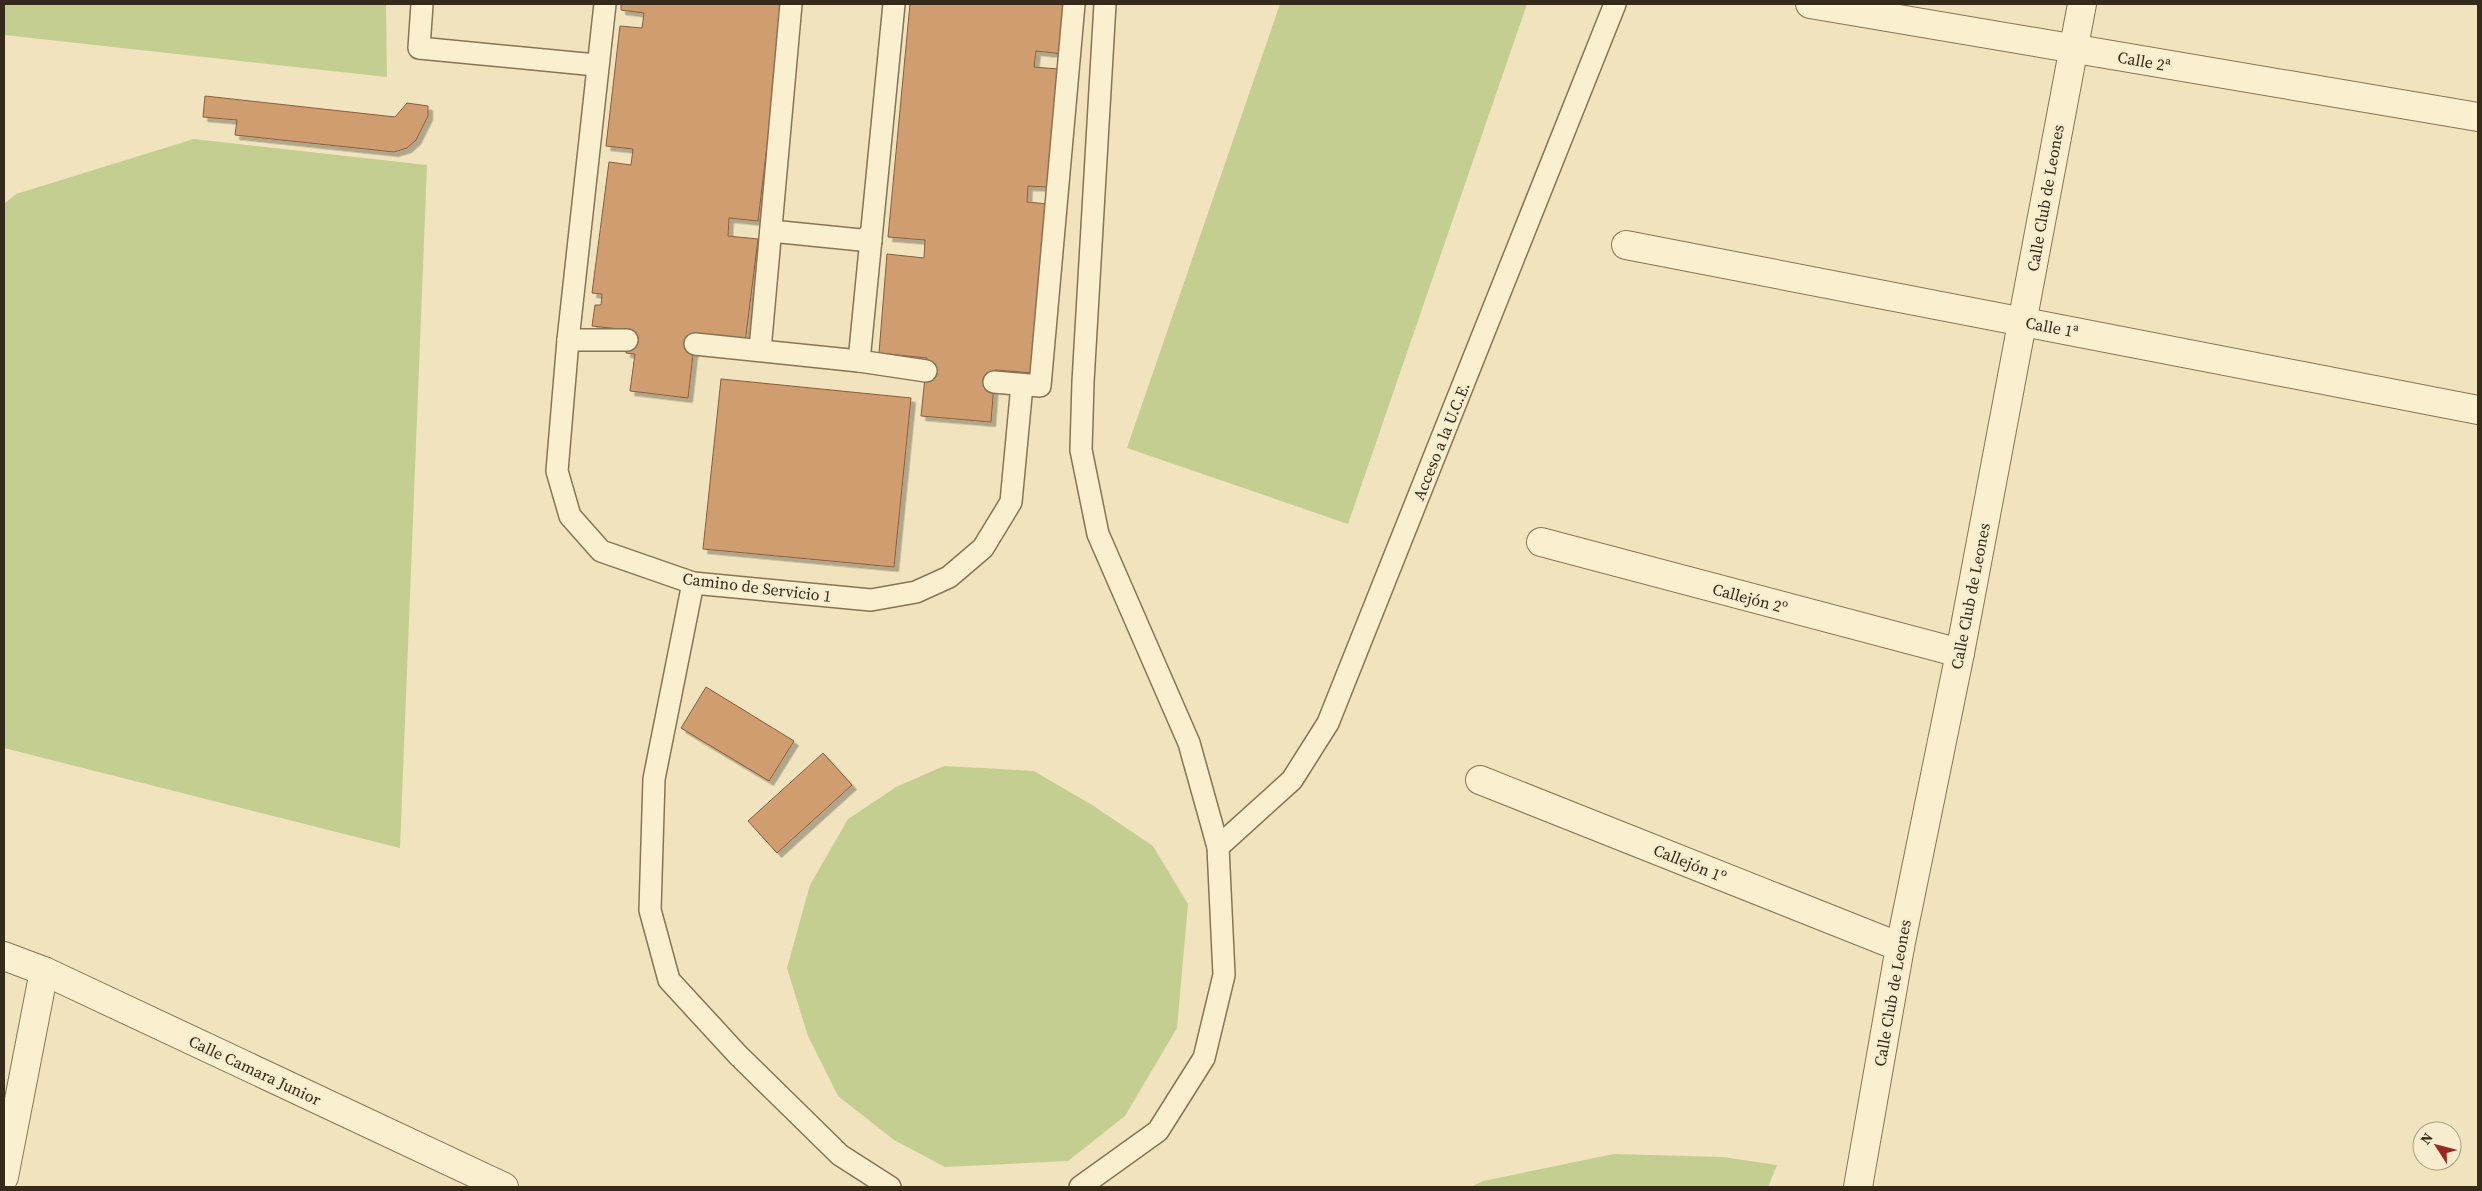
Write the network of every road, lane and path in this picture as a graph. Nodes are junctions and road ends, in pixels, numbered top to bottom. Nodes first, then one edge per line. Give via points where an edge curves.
1 (422, 4) edge
2 (605, 4) edge
3 (791, 4) edge
4 (894, 4) edge
5 (1074, 4) edge
6 (1105, 4) edge
7 (1615, 4) edge
8 (1810, 4) edge
9 (2082, 4) edge
10 (2072, 49) junction
11 (596, 66) junction
12 (2478, 117) edge
13 (771, 231) junction
14 (869, 238) junction
15 (1626, 245) dead end
16 (2023, 321) junction
17 (568, 340) junction
18 (627, 340) dead end
19 (695, 344) dead end
20 (760, 350) junction
21 (860, 361) junction
22 (926, 371) dead end
23 (994, 382) dead end
24 (1022, 384) junction
25 (2478, 410) edge
26 (1541, 542) dead end
27 (693, 583) junction
28 (1960, 653) junction
29 (1480, 780) dead end
30 (1218, 847) junction
31 (1900, 947) junction
32 (4, 956) edge
33 (44, 971) junction
34 (4, 1177) edge
35 (504, 1187) edge
36 (890, 1187) edge
37 (1080, 1187) edge
38 (1858, 1187) edge

1 - 11 lane via 419,48
2 - 11 lane, Camino de Servicio 1
3 - 13 lane
4 - 14 lane
5 - 24 lane via 1040,386
6 - 30 lane via 1082,382 1082,450 1098,534 1189,743
7 - 30 lane, Acceso a la U.C.E. via 1328,722 1292,780
8 - 10 street, Calle 2ª
9 - 10 street, Calle Club de Leones
10 - 12 street, Calle 2ª
10 - 16 street, Calle Club de Leones
11 - 17 lane, Camino de Servicio 1
13 - 14 lane
13 - 20 lane
14 - 21 lane
15 - 16 street, Calle 1ª
16 - 25 street, Calle 1ª
16 - 28 street, Calle Club de Leones
17 - 18 lane
17 - 27 lane, Camino de Servicio 1 via 558,471 570,516 600,551
19 - 20 lane
20 - 21 lane
21 - 22 lane
23 - 24 lane
24 - 27 lane, Camino de Servicio 1 via 1011,502 983,548 949,577 916,592 871,600
26 - 28 street, Callejón 2º
27 - 36 lane via 654,779 650,910 669,980 738,1055 840,1155
28 - 31 street, Calle Club de Leones
29 - 31 street, Callejón 1º
30 - 37 lane via 1224,974 1204,1058 1158,1131
31 - 38 street, Calle Club de Leones
32 - 33 street, Calle Camara Junior
33 - 34 street
33 - 35 street, Calle Camara Junior

